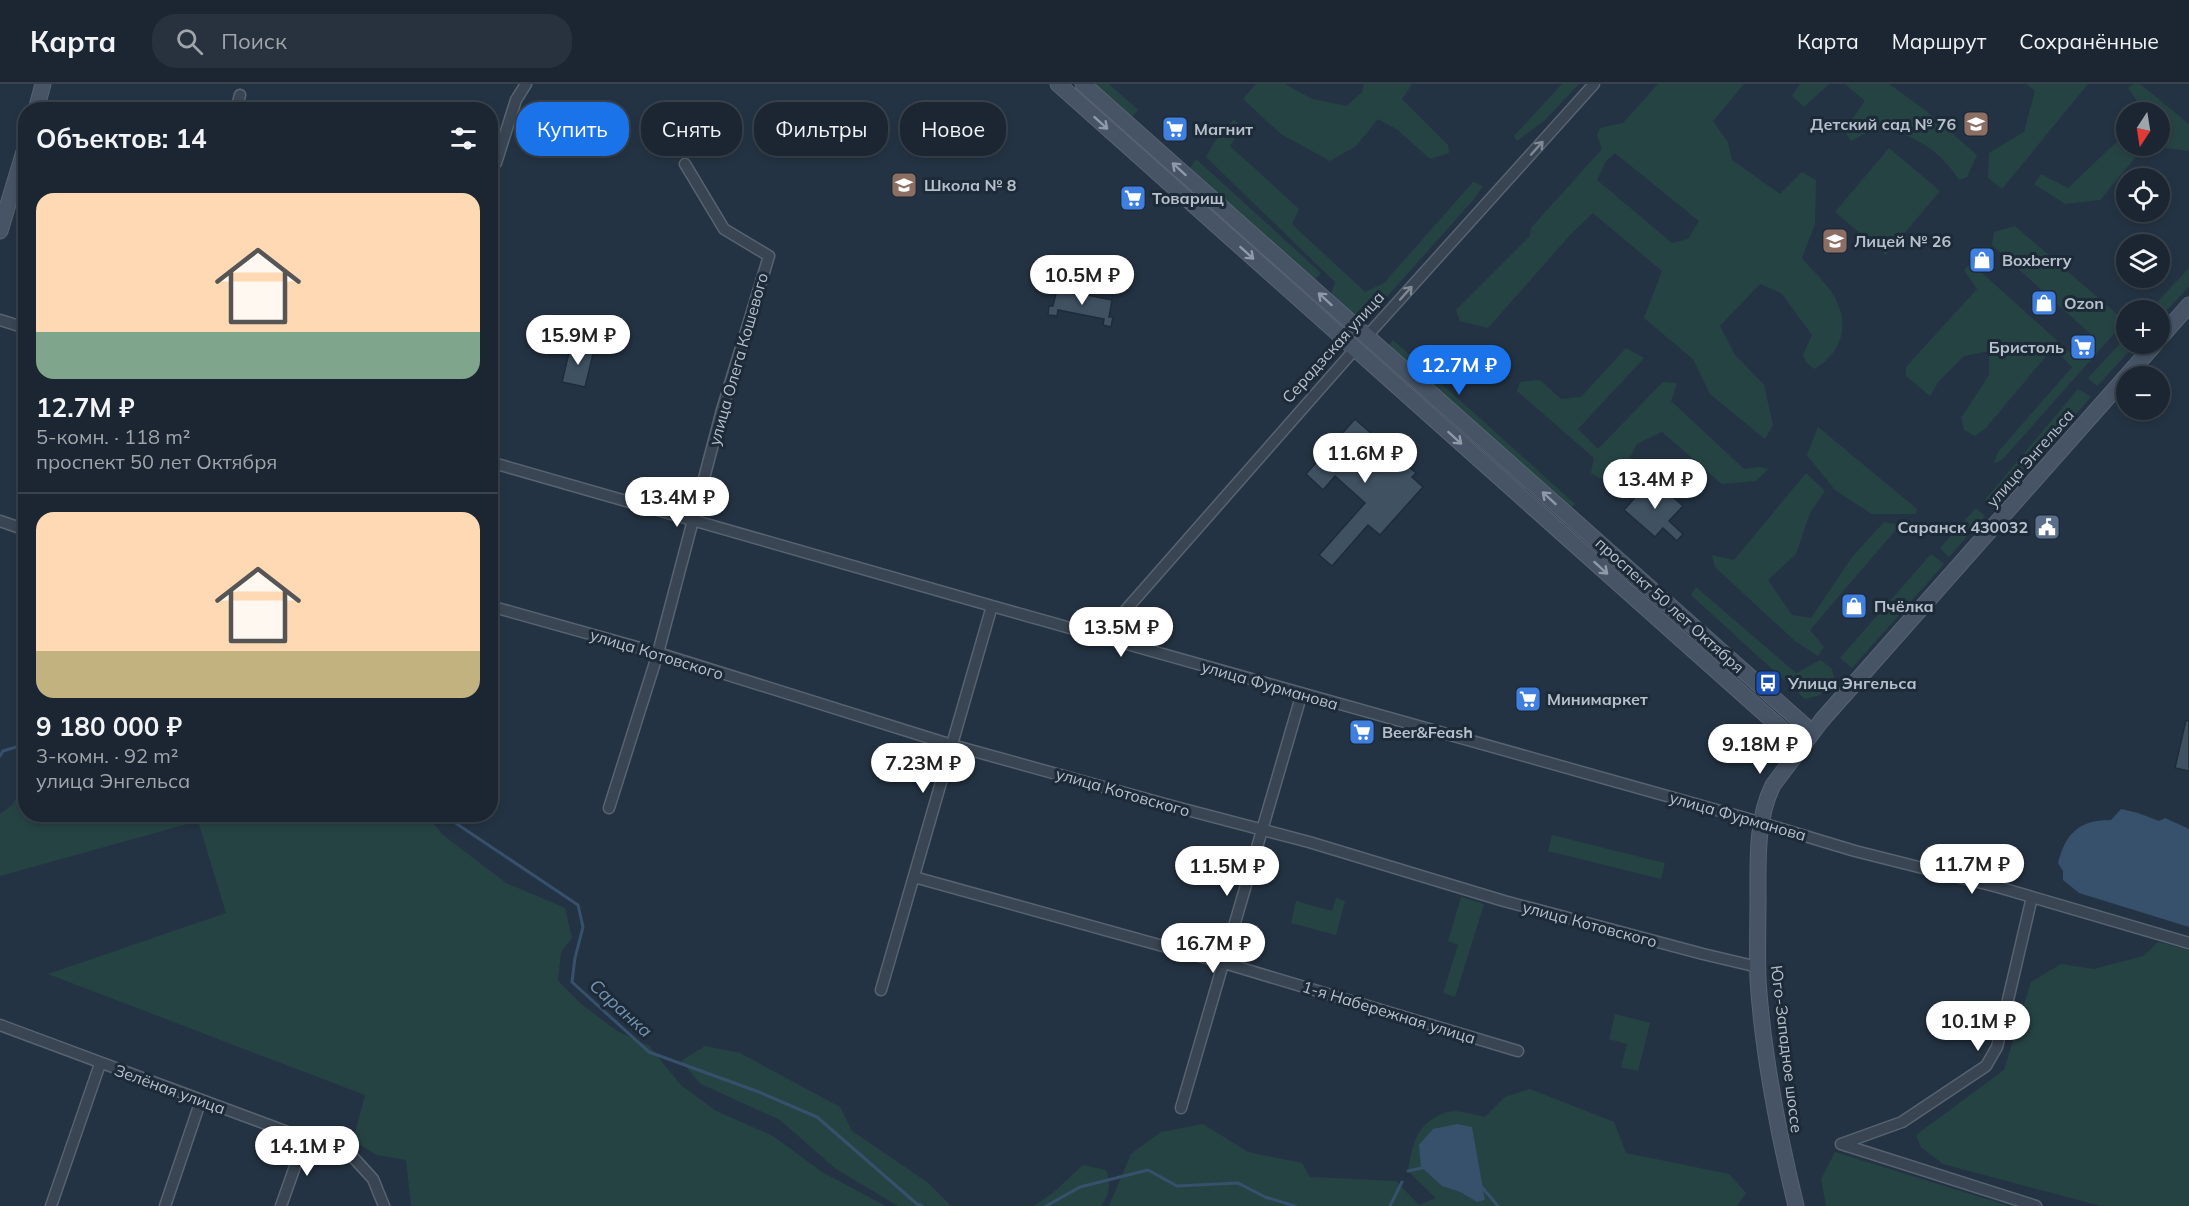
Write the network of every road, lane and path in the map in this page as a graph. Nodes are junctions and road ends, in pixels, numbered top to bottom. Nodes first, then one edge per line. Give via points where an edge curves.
1 (44, 84) edge
2 (526, 84) edge
3 (1058, 84) edge
4 (1083, 84) edge
5 (1594, 84) edge
6 (240, 96) dead end
7 (38, 102) edge
8 (238, 102) edge
9 (498, 157) edge
10 (685, 164) dead end
11 (18, 171) edge
12 (0, 231) edge
13 (2189, 305) edge
14 (0, 320) edge
15 (18, 326) edge
16 (2170, 327) edge
17 (1367, 336) junction
18 (1355, 349) junction
19 (2146, 354) edge
20 (498, 464) edge
21 (0, 521) edge
22 (694, 521) junction
23 (18, 527) edge
24 (992, 606) junction
25 (498, 608) edge
26 (1102, 637) junction
27 (658, 653) junction
28 (1302, 693) junction
29 (1812, 732) junction
30 (952, 745) junction
31 (1802, 747) junction
32 (609, 808) dead end
33 (1761, 823) junction
34 (1261, 830) junction
35 (914, 877) junction
36 (2032, 897) junction
37 (2189, 943) edge
38 (1224, 963) junction
39 (1758, 967) junction
40 (880, 990) dead end
41 (0, 1025) edge
42 (1518, 1051) dead end
43 (100, 1064) junction
44 (201, 1100) junction
45 (1181, 1108) dead end
46 (305, 1138) junction
47 (51, 1206) edge
48 (165, 1206) edge
49 (281, 1206) edge
50 (384, 1206) edge
51 (1796, 1206) edge
52 (2036, 1206) edge

1 - 7 main road
2 - 9 street via 516,100
3 -> 18 main road, проспект 50 лет Октября
17 -> 4 main road, проспект 50 лет Октября
17 -> 5 street, Серадзская улица
6 - 8 street
10 - 22 street, улица Олега Кошевого via 724,229 769,256 722,410
11 - 12 main road
13 - 16 main road
14 - 15 street
17 - 18 main road, Серадзская улица
29 -> 17 main road, проспект 50 лет Октября
18 - 26 street, Серадзская улица
18 -> 31 main road, проспект 50 лет Октября
19 - 29 main road, улица Энгельса
20 - 22 street, улица Фурманова
21 - 23 street
22 - 24 street, улица Фурманова
22 - 27 street, улица Олега Кошевого
24 - 26 street, улица Фурманова
24 - 30 street
25 - 27 street, улица Котовского
26 - 28 street, улица Фурманова
27 - 30 street, улица Котовского
27 - 32 street, улица Олега Кошевого
28 - 33 street, улица Фурманова
28 - 34 street
29 - 31 main road, улица Энгельса
30 - 34 street, улица Котовского
30 - 35 street
31 - 33 main road, улица Энгельса via 1773,785
33 - 36 street, улица Фурманова
33 - 39 main road, Юго-Западное шоссе
34 - 38 street
34 - 39 street, улица Котовского via 1564,917
35 - 38 street, 1-я Набережная улица
35 - 40 street
36 - 37 street, улица Фурманова
36 - 52 street via 1997,1047 1986,1066 1902,1122 1841,1144
38 - 42 street, 1-я Набережная улица
38 - 45 street
39 - 51 main road, Юго-Западное шоссе via 1774,1105
41 - 43 street, Зелёная улица
43 - 44 street, Зелёная улица
43 - 47 street
44 - 46 street, Зелёная улица
44 - 48 street
46 - 49 street
46 - 50 street, Зелёная улица via 352,1156 373,1179

